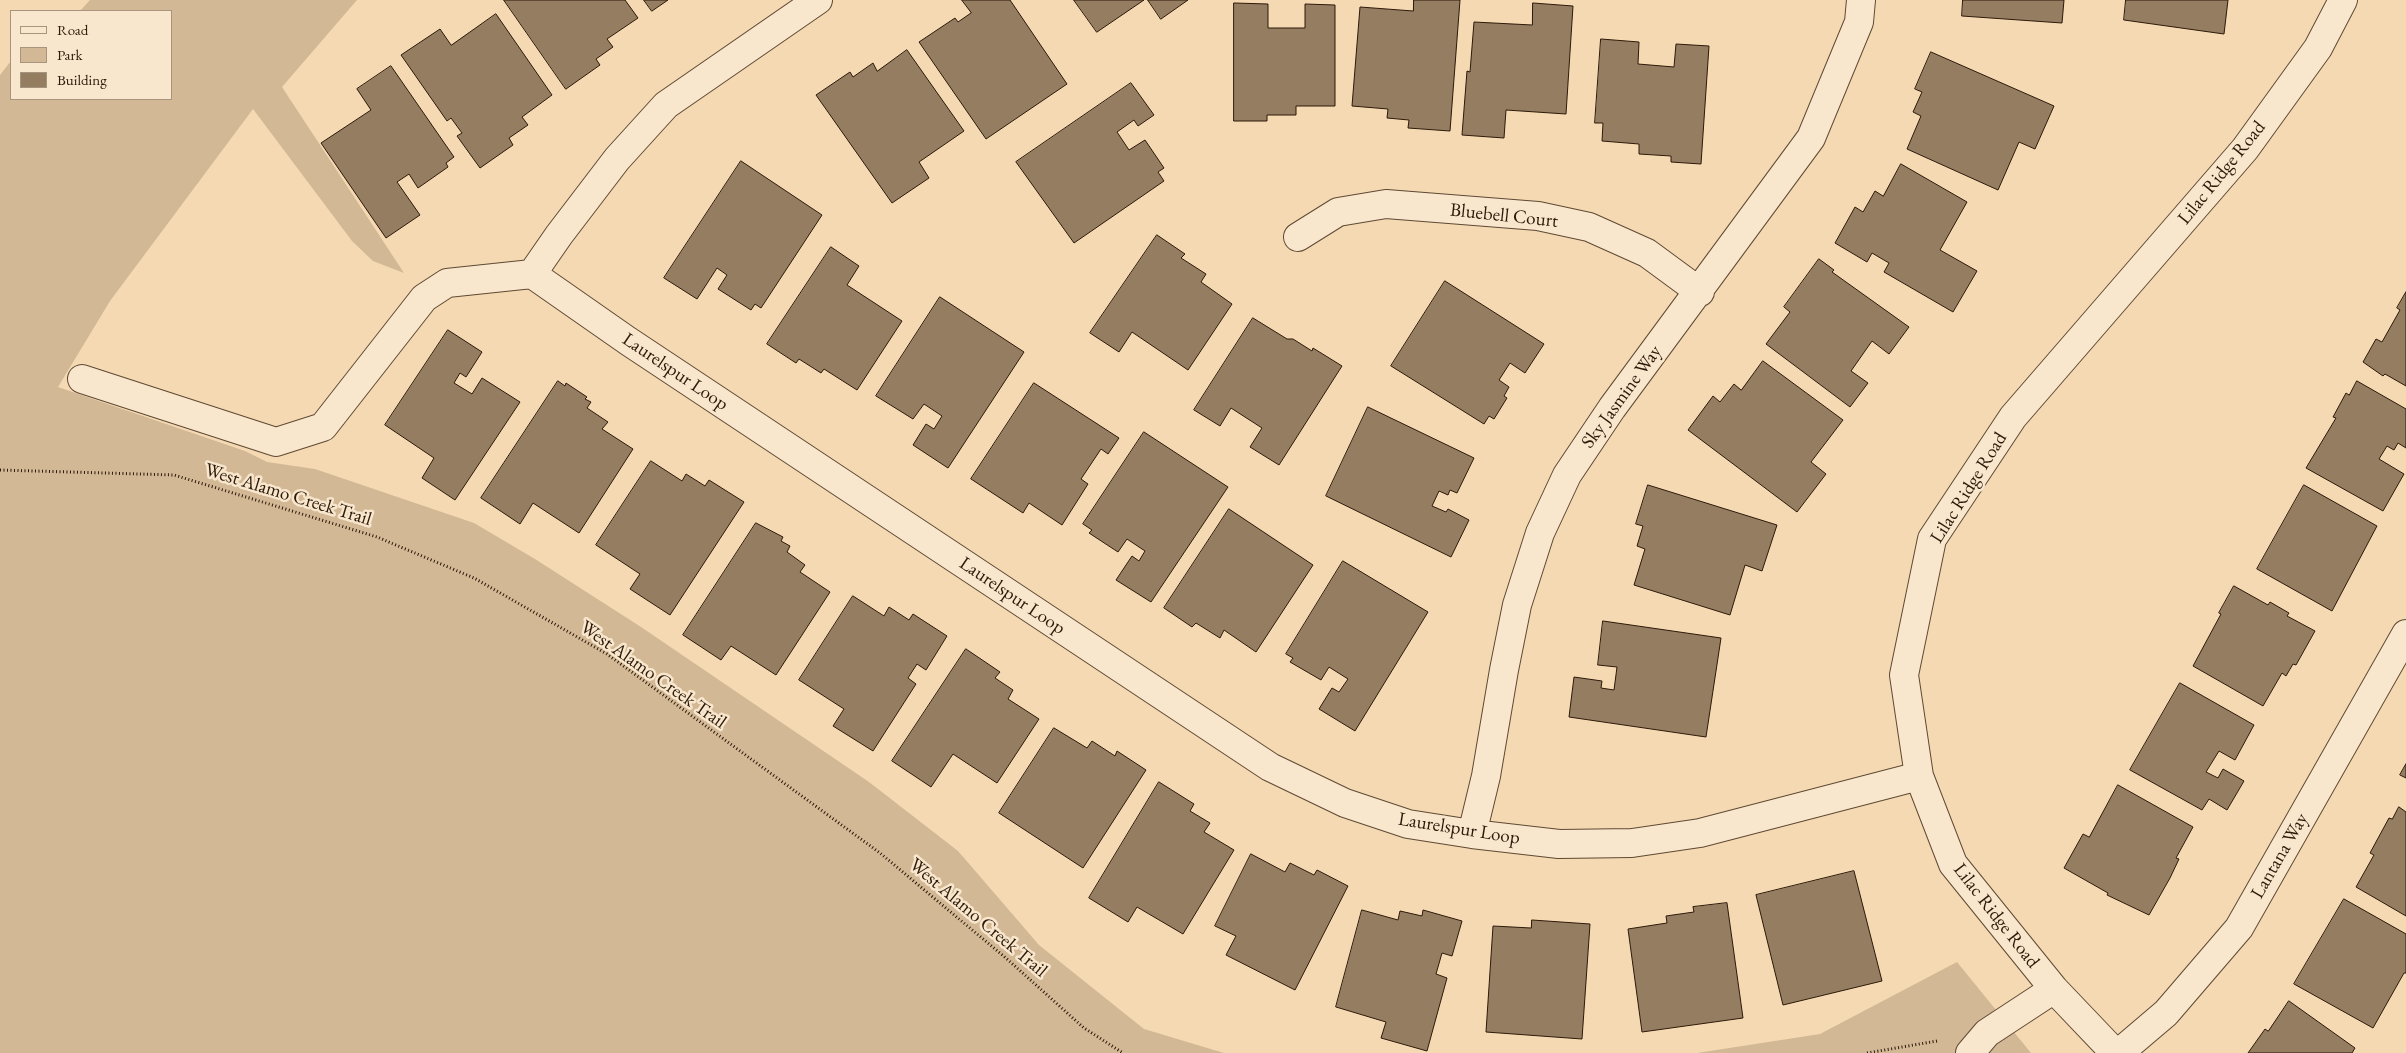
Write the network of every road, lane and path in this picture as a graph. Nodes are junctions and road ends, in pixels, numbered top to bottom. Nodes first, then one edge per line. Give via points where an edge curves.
1 (818, 0) edge
2 (1861, 0) edge
3 (2343, 0) edge
4 (1298, 237) dead end
5 (532, 274) junction
6 (1700, 292) junction
7 (82, 379) dead end
8 (0, 470) edge
9 (2406, 634) edge
10 (1919, 776) junction
11 (1472, 834) junction
12 (2054, 989) junction
13 (1979, 1043) edge
14 (1123, 1053) edge
15 (1867, 1053) edge
16 (2115, 1053) edge
17 (2119, 1053) edge

1 - 5 street via 666,105 617,159
2 - 6 street, Sky Jasmine Way via 1859,22 1811,138
3 - 10 street, Lilac Ridge Road via 2318,48 2245,149 2013,417 1932,539 1904,674
4 - 6 street, Bluebell Court via 1338,212 1386,204 1538,216 1589,227 1647,253
5 - 7 street via 447,283 424,298 322,427 276,442
5 - 11 street, Laurelspur Loop via 1270,768 1345,803 1408,824
6 - 11 street, Sky Jasmine Way via 1612,408 1567,475 1540,533 1517,605 1486,776
8 - 14 path, West Alamo Creek Trail via 174,475 377,537 474,578 607,654 880,853 1084,1028
9 - 17 street, Lantana Way via 2239,928 2166,1013
10 - 11 street, Laurelspur Loop via 1700,833 1632,843 1559,844
10 - 12 street, Lilac Ridge Road via 1952,864
12 - 13 street
12 - 16 street, Lilac Ridge Road
13 - 15 path

